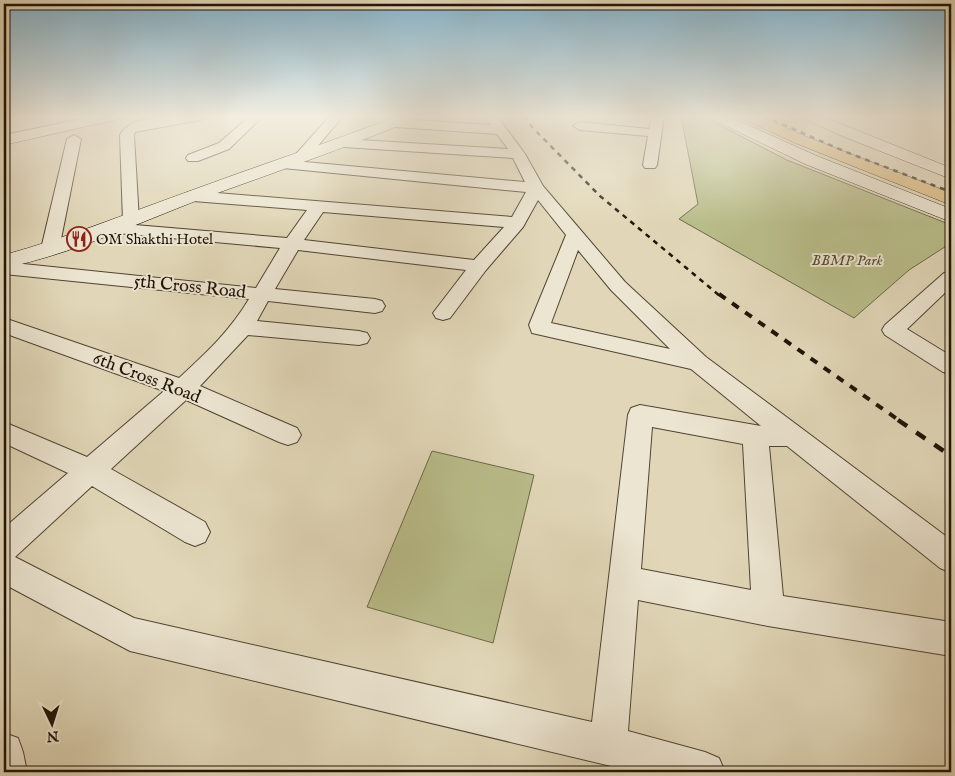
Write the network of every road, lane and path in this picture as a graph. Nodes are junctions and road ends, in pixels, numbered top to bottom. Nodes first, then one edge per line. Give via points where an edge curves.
1 (71, 152) edge
2 (128, 152) edge
3 (208, 152) edge
4 (305, 152) edge
5 (315, 152) edge
6 (490, 152) edge
7 (652, 152) edge
8 (794, 152) edge
9 (834, 152) edge
10 (880, 152) edge
11 (888, 152) edge
12 (518, 154) joint
13 (301, 157) junction
14 (193, 158) dead end
15 (811, 160) junction
16 (855, 161) junction
17 (283, 164) junction
18 (650, 165) dead end
19 (951, 166) edge
20 (922, 168) junction
21 (951, 174) edge
22 (951, 186) edge
23 (536, 188) junction
24 (193, 196) junction
25 (951, 199) edge
26 (319, 205) junction
27 (951, 216) edge
28 (131, 221) junction
29 (517, 223) junction
30 (111, 228) junction
31 (575, 234) junction
32 (292, 244) junction
33 (50, 249) junction
34 (4, 262) edge
35 (478, 266) junction
36 (4, 268) edge
37 (948, 283) edge
38 (262, 293) junction
39 (375, 306) dead end
40 (443, 313) dead end
41 (4, 325) edge
42 (243, 327) junction
43 (359, 338) dead end
44 (698, 363) junction
45 (951, 366) edge
46 (183, 389) junction
47 (4, 432) edge
48 (288, 435) dead end
49 (755, 436) junction
50 (791, 436) junction
51 (91, 470) junction
52 (195, 532) dead end
53 (4, 547) edge
54 (951, 558) edge
55 (4, 567) edge
56 (624, 581) junction
57 (768, 610) junction
58 (951, 639) edge
59 (608, 745) junction
60 (4, 752) edge
61 (7, 772) edge
62 (705, 772) edge

1 - 33 street
2 - 28 street
3 - 14 street
4 - 13 street
5 - 13 street
6 - 12 street
7 - 18 street
8 - 15 street
9 - 16 highway
10 - 20 highway
11 - 20 street
12 - 23 street
13 - 17 street
15 - 16 highway
15 - 27 street
16 - 25 highway
17 - 23 street
17 - 24 street
19 - 20 street
20 - 21 street
20 - 22 highway
23 - 29 street
23 - 31 street
24 - 26 street
24 - 28 street
26 - 29 street
26 - 32 street
28 - 30 street
29 - 35 street
30 - 32 street
30 - 33 street
31 - 44 street via 618,286
31 - 44 street via 540,328
32 - 35 street
32 - 38 street
33 - 34 street
35 - 40 street
36 - 38 street, 5th Cross Road
37 - 45 street via 893,330
38 - 39 street, 5th Cross Road
38 - 42 street
41 - 46 street, 6th Cross Road
42 - 43 street
42 - 46 street
44 - 50 street
46 - 48 street, 6th Cross Road
46 - 51 street
47 - 51 street
49 - 50 street
49 - 56 street via 640,415
49 - 57 street
50 - 54 street
51 - 52 street
51 - 53 street
55 - 59 street via 130,634
56 - 57 street
56 - 59 street
57 - 58 street
59 - 62 street
60 - 61 street

